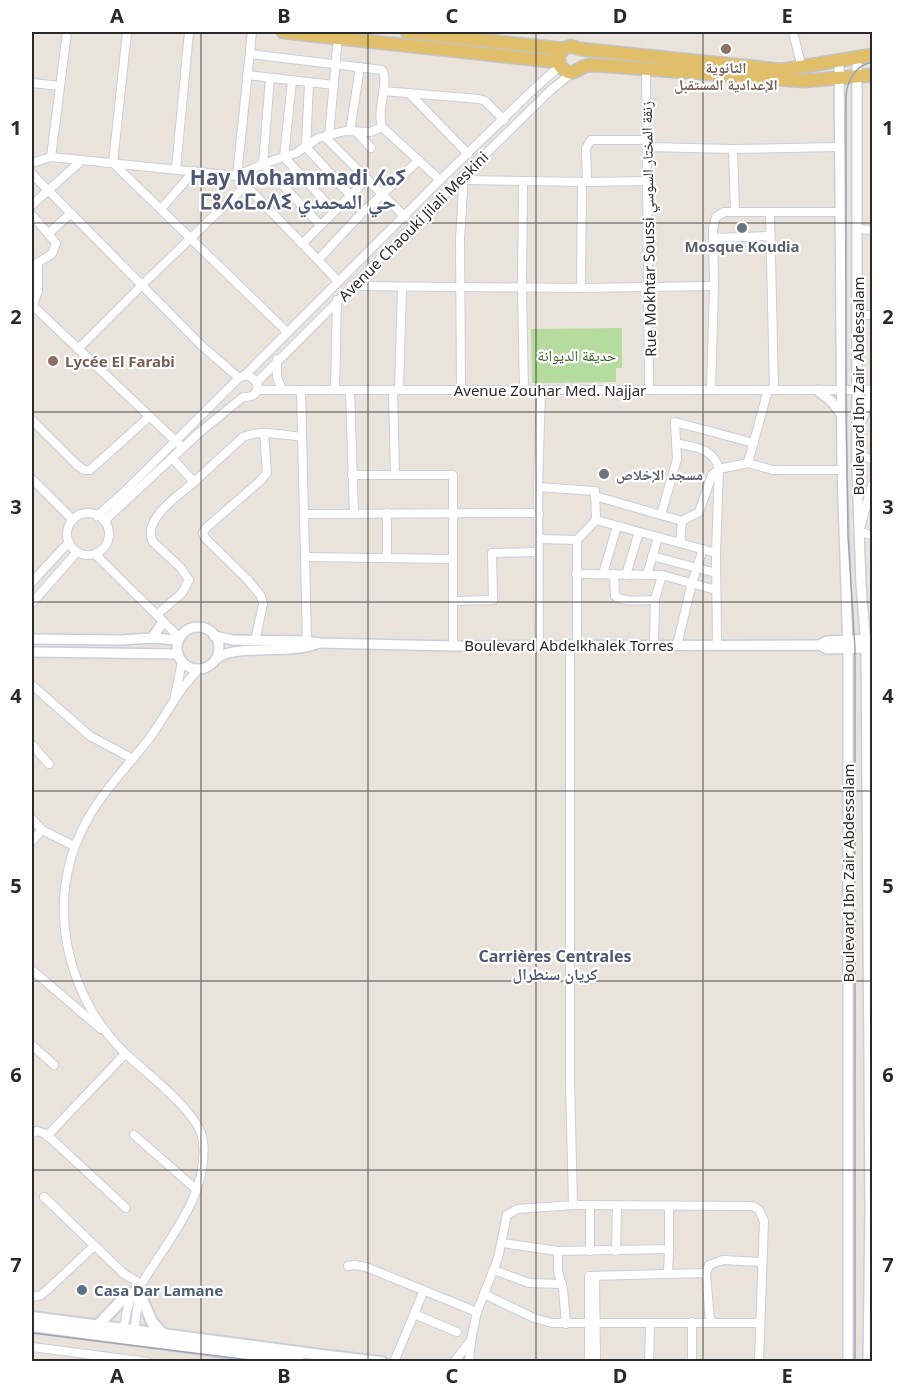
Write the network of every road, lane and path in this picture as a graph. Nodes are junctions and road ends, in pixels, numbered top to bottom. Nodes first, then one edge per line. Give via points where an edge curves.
1 (68, 32) edge
2 (127, 32) edge
3 (189, 32) edge
4 (252, 32) edge
5 (283, 32) edge
6 (407, 32) edge
7 (793, 32) edge
8 (338, 37) junction
9 (563, 49) junction
10 (580, 49) junction
11 (250, 54) junction
12 (873, 54) edge
13 (857, 58) junction
14 (839, 61) junction
15 (335, 64) junction
16 (559, 64) junction
17 (584, 66) junction
18 (360, 67) junction
19 (646, 68) junction
20 (802, 68) junction
21 (572, 73) junction
22 (248, 75) junction
23 (873, 75) edge
24 (270, 78) junction
25 (858, 78) junction
26 (839, 79) junction
27 (292, 81) junction
28 (32, 83) edge
29 (309, 83) junction
30 (60, 86) junction
31 (334, 86) junction
32 (383, 91) junction
33 (409, 93) junction
34 (504, 120) junction
35 (382, 127) junction
36 (353, 131) junction
37 (327, 137) junction
38 (647, 144) junction
39 (306, 147) junction
40 (839, 147) junction
41 (371, 148) dead end
42 (733, 149) junction
43 (468, 154) junction
44 (51, 157) junction
45 (284, 157) junction
46 (82, 160) junction
47 (419, 160) junction
48 (32, 163) edge
49 (113, 163) junction
50 (263, 164) junction
51 (176, 169) junction
52 (194, 171) junction
53 (32, 174) edge
54 (237, 176) junction
55 (464, 178) junction
56 (366, 180) junction
57 (440, 180) junction
58 (523, 181) junction
59 (648, 181) junction
60 (584, 182) junction
61 (246, 184) junction
62 (48, 190) junction
63 (382, 194) junction
64 (350, 195) junction
65 (32, 205) edge
66 (160, 209) junction
67 (334, 211) junction
68 (735, 212) junction
69 (770, 212) junction
70 (840, 212) junction
71 (70, 213) junction
72 (32, 215) edge
73 (405, 217) junction
74 (320, 225) junction
75 (858, 230) junction
76 (873, 230) edge
77 (48, 234) junction
78 (770, 236) junction
79 (190, 237) junction
80 (713, 238) junction
81 (302, 244) junction
82 (318, 260) junction
83 (35, 265) edge
84 (338, 281) junction
85 (142, 285) junction
86 (351, 286) junction
87 (714, 286) junction
88 (402, 287) junction
89 (461, 287) junction
90 (522, 288) junction
91 (581, 288) junction
92 (649, 288) junction
93 (337, 300) junction
94 (32, 305) edge
95 (857, 315) junction
96 (873, 315) edge
97 (287, 332) junction
98 (78, 350) junction
99 (277, 359) junction
100 (240, 379) junction
101 (257, 386) junction
102 (282, 390) junction
103 (301, 390) junction
104 (335, 390) junction
105 (350, 390) junction
106 (396, 390) junction
107 (461, 390) junction
108 (524, 390) junction
109 (541, 390) junction
110 (649, 390) junction
111 (711, 390) junction
112 (771, 390) junction
113 (817, 390) junction
114 (842, 390) junction
115 (858, 390) junction
116 (873, 391) edge
117 (243, 397) junction
118 (842, 415) junction
119 (150, 416) junction
120 (32, 420) edge
121 (857, 430) junction
122 (264, 433) junction
123 (302, 437) junction
124 (176, 440) junction
125 (675, 442) junction
126 (754, 443) junction
127 (183, 448) junction
128 (857, 455) junction
129 (173, 459) junction
130 (873, 459) edge
131 (748, 463) junction
132 (719, 469) junction
133 (842, 470) junction
134 (352, 475) junction
135 (395, 475) junction
136 (32, 479) edge
137 (194, 482) junction
138 (873, 485) edge
139 (32, 486) edge
140 (538, 487) junction
141 (595, 496) junction
142 (387, 513) junction
143 (453, 513) junction
144 (539, 513) junction
145 (304, 514) junction
146 (354, 514) junction
147 (661, 515) junction
148 (97, 516) junction
149 (596, 520) junction
150 (104, 521) junction
151 (682, 521) junction
152 (71, 522) junction
153 (617, 526) junction
154 (639, 532) junction
155 (859, 532) junction
156 (873, 535) edge
157 (658, 537) junction
158 (540, 539) junction
159 (577, 540) junction
160 (69, 542) junction
161 (680, 543) junction
162 (703, 549) junction
163 (77, 552) junction
164 (539, 552) junction
165 (97, 553) junction
166 (716, 553) junction
167 (652, 556) junction
168 (305, 557) junction
169 (387, 558) junction
170 (453, 559) junction
171 (697, 568) junction
172 (716, 573) junction
173 (576, 574) junction
174 (603, 574) junction
175 (614, 574) junction
176 (626, 575) junction
177 (647, 575) junction
178 (662, 575) junction
179 (32, 582) edge
180 (692, 584) junction
181 (716, 590) junction
182 (655, 600) junction
183 (453, 601) junction
184 (32, 603) edge
185 (160, 612) junction
186 (863, 615) junction
187 (163, 622) junction
188 (873, 624) edge
189 (214, 636) junction
190 (180, 637) junction
191 (152, 638) junction
192 (32, 639) edge
193 (255, 641) junction
194 (307, 641) junction
195 (319, 644) junction
196 (538, 644) junction
197 (574, 644) junction
198 (848, 644) junction
199 (869, 644) edge
200 (654, 645) junction
201 (677, 645) junction
202 (717, 645) junction
203 (453, 646) junction
204 (32, 652) edge
205 (180, 658) junction
206 (212, 663) junction
207 (199, 669) junction
208 (32, 685) edge
209 (174, 701) junction
210 (32, 745) edge
211 (133, 759) junction
212 (49, 764) dead end
213 (870, 793) edge
214 (32, 819) edge
215 (42, 830) junction
216 (32, 841) edge
217 (74, 846) junction
218 (870, 878) edge
219 (32, 970) edge
220 (871, 986) edge
221 (111, 1037) junction
222 (32, 1045) edge
223 (126, 1054) junction
224 (54, 1065) dead end
225 (871, 1071) edge
226 (32, 1133) edge
227 (134, 1135) dead end
228 (48, 1136) junction
229 (196, 1190) junction
230 (44, 1197) dead end
231 (573, 1205) junction
232 (590, 1206) junction
233 (617, 1206) junction
234 (669, 1206) junction
235 (126, 1208) dead end
236 (871, 1210) edge
237 (502, 1243) junction
238 (94, 1246) junction
239 (669, 1249) junction
240 (558, 1251) junction
241 (590, 1251) junction
242 (616, 1251) junction
243 (762, 1262) junction
244 (348, 1266) dead end
245 (494, 1270) junction
246 (706, 1273) junction
247 (668, 1274) junction
248 (562, 1284) junction
249 (871, 1287) edge
250 (139, 1289) junction
251 (424, 1290) junction
252 (484, 1294) junction
253 (32, 1297) edge
254 (477, 1312) junction
255 (414, 1314) junction
256 (32, 1317) edge
257 (710, 1321) junction
258 (692, 1322) junction
259 (760, 1323) junction
260 (566, 1324) junction
261 (592, 1324) junction
262 (650, 1324) junction
263 (32, 1326) edge
264 (97, 1326) junction
265 (457, 1332) dead end
266 (129, 1334) junction
267 (164, 1334) junction
268 (471, 1340) junction
269 (32, 1347) edge
270 (64, 1351) junction
271 (64, 1362) edge
272 (148, 1362) edge
273 (300, 1362) edge
274 (382, 1362) edge
275 (394, 1362) edge
276 (454, 1362) edge
277 (469, 1362) edge
278 (589, 1362) edge
279 (596, 1362) edge
280 (649, 1362) edge
281 (692, 1362) edge
282 (759, 1362) edge
283 (848, 1362) edge
284 (868, 1362) edge

1 - 30 street
2 - 49 street
3 - 51 street
4 - 11 street
5 - 8 main road
6 - 9 main road
7 - 20 street
8 - 15 street
8 - 16 main road
9 - 10 main road
9 - 16 main road
10 - 17 main road via 585,57
10 - 20 main road via 764,69
11 - 15 street
11 - 22 street
12 - 13 main road
13 - 14 main road
13 - 25 street, Boulevard Ibn Zair Abdessalam
14 - 20 main road
14 - 26 street, Boulevard Ibn Zair Abdessalam
15 - 18 street
15 - 31 street
16 - 21 main road
16 - 34 street, Avenue Chaouki Jilali Meskini
17 - 19 main road
17 - 21 main road
18 - 32 street via 383,71
18 - 36 street
19 - 26 main road via 777,80
19 - 38 street, Rue Mokhtar Soussi زنقة المختار السوسي
21 - 55 street, Avenue Chaouki Jilali Meskini
22 - 24 street
22 - 54 street
23 - 25 main road
24 - 27 street
24 - 50 street
25 - 26 main road
25 - 75 street, Boulevard Ibn Zair Abdessalam
26 - 40 street, Boulevard Ibn Zair Abdessalam
27 - 29 street
27 - 45 street
28 - 30 street
29 - 31 street
29 - 39 street
30 - 44 street
31 - 37 street
32 - 33 street
32 - 35 street
33 - 34 street via 479,99
33 - 43 street
34 - 43 street, Avenue Chaouki Jilali Meskini
35 - 36 street via 370,132
35 - 47 street
36 - 37 street
36 - 41 street
37 - 39 street
37 - 56 street
38 - 42 street
38 - 59 street, Rue Mokhtar Soussi زنقة المختار السوسي
38 - 60 street via 591,140 586,148
39 - 45 street
39 - 64 street
40 - 42 street
40 - 70 street, Boulevard Ibn Zair Abdessalam
42 - 68 street
43 - 57 street, Avenue Chaouki Jilali Meskini
44 - 46 street
44 - 48 street
45 - 50 street
45 - 67 street
46 - 49 street
46 - 62 street
47 - 57 street
47 - 63 street
49 - 51 street
49 - 66 street
50 - 54 street
50 - 74 street
51 - 52 street
52 - 54 street
52 - 66 street
53 - 62 street
54 - 61 street
55 - 58 street
55 - 86 street, Avenue Chaouki Jilali Meskini
55 - 89 street
56 - 63 street
56 - 64 street
57 - 73 street, Avenue Chaouki Jilali Meskini
58 - 60 street
58 - 90 street
59 - 60 street
59 - 92 street, Rue Mokhtar Soussi زنقة المختار السوسي
60 - 91 street
61 - 79 street
61 - 81 street
62 - 65 street
62 - 71 street
63 - 73 street
63 - 82 street
64 - 67 street
66 - 79 street
67 - 74 street
68 - 69 street
68 - 80 street via 716,217
69 - 70 street
69 - 78 street
70 - 114 street, Boulevard Ibn Zair Abdessalam
71 - 77 street
71 - 85 street
72 - 77 street
73 - 84 street, Avenue Chaouki Jilali Meskini
74 - 81 street
75 - 76 street
75 - 95 street, Boulevard Ibn Zair Abdessalam
77 - 83 street via 56,243 55,250
78 - 80 street
78 - 112 street
79 - 85 street
79 - 97 street
80 - 87 street
81 - 82 street
82 - 84 street
83 - 94 street via 38,291
84 - 97 street, Avenue Chaouki Jilali Meskini
85 - 98 street
85 - 100 street
86 - 88 street
86 - 93 street, Avenue Chaouki Jilali Meskini
87 - 92 street
87 - 111 street
88 - 89 street
88 - 106 street
89 - 90 street
89 - 107 street
90 - 91 street
90 - 108 street
91 - 92 street
92 - 110 street, Rue Mokhtar Soussi زنقة المختار السوسي
93 - 99 street, Avenue Chaouki Jilali Meskini
93 - 104 street
94 - 98 street
95 - 96 street
95 - 115 street, Boulevard Ibn Zair Abdessalam
97 - 100 street, Avenue Chaouki Jilali Meskini
98 - 119 street
99 - 101 street, Avenue Chaouki Jilali Meskini
99 - 102 street
100 - 101 street via 252,377
100 - 117 street via 236,392
100 - 124 street, Avenue Chaouki Jilali Meskini
101 - 102 street, Avenue Zouhar Med. Najjar
101 - 117 street via 252,397
102 - 103 street, Avenue Zouhar Med. Najjar
103 - 104 street, Avenue Zouhar Med. Najjar
103 - 123 street
104 - 105 street, Avenue Zouhar Med. Najjar
105 - 106 street, Avenue Zouhar Med. Najjar
105 - 134 street
106 - 107 street, Avenue Zouhar Med. Najjar
106 - 135 street
107 - 108 street, Avenue Zouhar Med. Najjar
108 - 109 street, Avenue Zouhar Med. Najjar
109 - 110 street, Avenue Zouhar Med. Najjar
109 - 140 street
110 - 111 street, Avenue Zouhar Med. Najjar
111 - 112 street, Avenue Zouhar Med. Najjar
112 - 113 street, Avenue Zouhar Med. Najjar
112 - 126 street
113 - 114 street, Avenue Zouhar Med. Najjar
113 - 118 street
114 - 115 street, Avenue Zouhar Med. Najjar
114 - 118 street, Boulevard Ibn Zair Abdessalam
115 - 116 street, Avenue Zouhar Med. Najjar
115 - 121 street, Boulevard Ibn Zair Abdessalam
116 - 121 street
117 - 127 street
118 - 133 street, Boulevard Ibn Zair Abdessalam
119 - 120 street via 90,470 77,465
119 - 124 street
121 - 128 street, Boulevard Ibn Zair Abdessalam
122 - 123 street
122 - 137 street via 243,437
122 - 193 street via 267,473 203,533 261,596 263,604
123 - 145 street
124 - 127 street
124 - 148 street, Avenue Chaouki Jilali Meskini
125 - 126 street via 675,422
125 - 132 street via 711,453
125 - 147 street via 677,459
126 - 131 street
127 - 129 street
128 - 130 street
128 - 155 street, Boulevard Ibn Zair Abdessalam
129 - 137 street
129 - 150 street
131 - 132 street
131 - 133 street via 773,470
132 - 151 street via 712,475 699,512
132 - 166 street
133 - 198 street, Boulevard Ibn Zair Abdessalam
134 - 135 street
134 - 146 street
135 - 143 street via 453,475
136 - 152 street
137 - 185 street via 152,525 153,542 189,580 182,593
138 - 155 street
139 - 152 street
140 - 141 street via 595,492
140 - 144 street
141 - 147 street
141 - 149 street
142 - 143 street
142 - 146 street
142 - 169 street
143 - 144 street
143 - 170 street
144 - 158 street
145 - 146 street
145 - 168 street
147 - 151 street
148 - 150 street
148 - 152 street via 84,514
149 - 153 street
149 - 159 street
150 - 165 street via 108,541
151 - 161 street
152 - 160 street
153 - 154 street
153 - 174 street
154 - 157 street
154 - 176 street
155 - 156 street
155 - 186 street, Boulevard Ibn Zair Abdessalam
157 - 161 street
157 - 167 street
158 - 159 street
158 - 164 street
159 - 173 street
160 - 163 street
160 - 179 street
161 - 162 street
162 - 166 street
162 - 171 street
163 - 165 street
163 - 184 street
164 - 183 street via 492,553 493,600
164 - 196 street
165 - 185 street
165 - 187 street
166 - 172 street
167 - 171 street
167 - 177 street
168 - 169 street
168 - 194 street
169 - 170 street
170 - 183 street
171 - 172 street
171 - 180 street
172 - 181 street
173 - 174 street
173 - 197 street
174 - 175 street
175 - 176 street
175 - 182 street via 616,597
176 - 177 street
177 - 178 street
178 - 180 street
178 - 182 street
180 - 181 street
180 - 201 street
181 - 202 street
182 - 200 street
183 - 203 street
185 - 190 street
186 - 188 street
186 - 199 street, Boulevard Ibn Zair Abdessalam
187 - 190 street
187 - 191 street
189 - 190 street via 199,627
189 - 193 street, Boulevard Abdelkhalek Torres
189 - 206 street via 219,647
190 - 191 street
190 - 205 street
191 - 192 street
193 - 194 street, Boulevard Abdelkhalek Torres
194 - 195 street, Boulevard Abdelkhalek Torres
195 - 203 street, Boulevard Abdelkhalek Torres
195 - 206 street, Boulevard Abdelkhalek Torres via 307,649 230,652
196 - 197 street, Boulevard Abdelkhalek Torres
196 - 203 street, Boulevard Abdelkhalek Torres
197 - 200 street, Boulevard Abdelkhalek Torres
197 - 231 street via 570,1080
198 - 199 street, Boulevard Abdelkhalek Torres
198 - 202 street, Boulevard Abdelkhalek Torres via 827,640 820,645
198 - 283 street, Boulevard Ibn Zair Abdessalam
199 - 213 street, Boulevard Ibn Zair Abdessalam
200 - 201 street, Boulevard Abdelkhalek Torres
201 - 202 street, Boulevard Abdelkhalek Torres
204 - 205 street
205 - 207 street
205 - 209 street
206 - 207 street
207 - 209 street
208 - 211 street via 90,736
209 - 211 street
210 - 212 street
211 - 217 street via 92,812
213 - 218 street, Boulevard Ibn Zair Abdessalam
214 - 215 street
215 - 216 street
215 - 217 street
217 - 221 street via 63,911 65,941 85,999
218 - 220 street, Boulevard Ibn Zair Abdessalam
219 - 221 street
220 - 225 street, Boulevard Ibn Zair Abdessalam
221 - 223 street
222 - 224 street
223 - 228 street
223 - 229 street via 185,1109 201,1130 204,1154
225 - 236 street, Boulevard Ibn Zair Abdessalam
226 - 228 street via 40,1131
227 - 229 street
228 - 235 street
229 - 250 street
230 - 238 street
231 - 232 street
231 - 237 street via 511,1211
232 - 233 street
232 - 241 street
233 - 234 street
233 - 242 street
234 - 239 street
234 - 243 street via 753,1206 764,1221
236 - 249 street, Boulevard Ibn Zair Abdessalam
237 - 240 street
237 - 245 street
238 - 250 street
238 - 253 street via 46,1291
239 - 242 street
239 - 247 street
240 - 241 street
240 - 248 street
241 - 242 street
243 - 246 street via 717,1261 709,1265
243 - 259 street
244 - 251 street via 366,1267
245 - 248 street via 529,1283
245 - 252 street
246 - 247 street
246 - 257 street
247 - 261 street via 595,1276
248 - 260 street
249 - 284 street, Boulevard Ibn Zair Abdessalam
250 - 264 main road
250 - 266 street
250 - 267 main road via 152,1322
251 - 254 street
251 - 255 street
252 - 254 street
252 - 260 street via 534,1318
254 - 268 street
255 - 265 street
255 - 275 street
256 - 264 main road
257 - 258 street
257 - 259 street
258 - 262 street
258 - 281 street
259 - 282 street
260 - 261 street
261 - 262 street
261 - 278 street
261 - 279 street
262 - 280 street
263 - 266 main road
264 - 266 main road
266 - 267 main road
266 - 273 main road
267 - 274 main road
268 - 276 street
268 - 277 street
269 - 270 street
270 - 271 street
270 - 272 street

